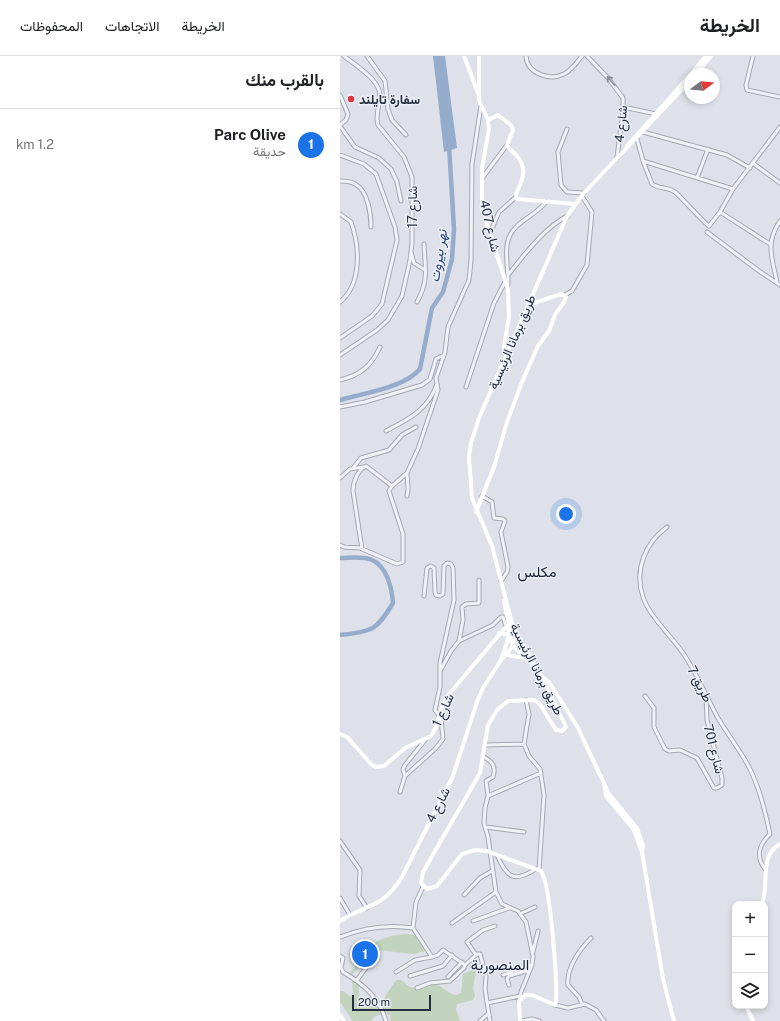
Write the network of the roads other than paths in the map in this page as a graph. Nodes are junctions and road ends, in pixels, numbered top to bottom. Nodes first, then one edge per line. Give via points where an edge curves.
1 (344, 56) edge
2 (367, 56) edge
3 (464, 56) edge
4 (480, 56) edge
5 (526, 56) edge
6 (582, 56) edge
7 (587, 56) edge
8 (709, 56) edge
9 (753, 56) edge
10 (696, 68) edge
11 (700, 68) edge
12 (684, 81) edge
13 (684, 88) edge
14 (340, 94) edge
15 (479, 95) junction
16 (780, 97) edge
17 (481, 106) junction
18 (623, 107) junction
19 (656, 114) junction
20 (488, 120) junction
21 (340, 126) edge
22 (780, 127) edge
23 (567, 129) dead end
24 (643, 132) junction
25 (406, 135) dead end
26 (637, 139) junction
27 (507, 146) junction
28 (708, 149) junction
29 (340, 155) edge
30 (619, 156) junction
31 (642, 161) junction
32 (754, 164) junction
33 (750, 168) junction
34 (483, 177) junction
35 (697, 178) junction
36 (340, 181) edge
37 (780, 182) edge
38 (733, 189) junction
39 (583, 195) junction
40 (516, 197) junction
41 (401, 201) dead end
42 (546, 202) junction
43 (575, 204) junction
44 (720, 212) junction
45 (340, 214) edge
46 (567, 216) junction
47 (780, 221) edge
48 (371, 227) dead end
49 (707, 232) dead end
50 (490, 233) junction
51 (424, 244) dead end
52 (770, 244) junction
53 (411, 252) junction
54 (425, 270) junction
55 (508, 275) junction
56 (505, 282) junction
57 (778, 284) edge
58 (508, 287) junction
59 (565, 295) junction
60 (340, 302) edge
61 (417, 302) dead end
62 (528, 303) junction
63 (340, 338) edge
64 (380, 347) dead end
65 (444, 355) junction
66 (340, 356) edge
67 (506, 357) junction
68 (340, 380) edge
69 (437, 384) junction
70 (466, 387) dead end
71 (340, 407) edge
72 (416, 427) dead end
73 (386, 430) dead end
74 (364, 466) junction
75 (353, 468) junction
76 (407, 473) junction
77 (340, 478) edge
78 (392, 486) junction
79 (407, 496) dead end
80 (482, 496) junction
81 (476, 512) junction
82 (667, 527) dead end
83 (340, 545) edge
84 (362, 549) junction
85 (479, 580) dead end
86 (501, 580) junction
87 (424, 596) dead end
88 (509, 626) junction
89 (499, 633) junction
90 (509, 635) junction
91 (459, 641) junction
92 (513, 646) junction
93 (507, 655) junction
94 (527, 659) junction
95 (501, 660) junction
96 (534, 665) junction
97 (440, 671) junction
98 (542, 677) junction
99 (706, 695) junction
100 (646, 696) dead end
101 (526, 700) junction
102 (439, 714) junction
103 (340, 734) edge
104 (426, 738) junction
105 (486, 744) junction
106 (524, 744) junction
107 (484, 757) junction
108 (541, 774) junction
109 (405, 776) junction
110 (400, 792) dead end
111 (488, 796) junction
112 (486, 827) junction
113 (524, 832) dead end
114 (340, 841) edge
115 (780, 844) edge
116 (490, 852) junction
117 (497, 855) junction
118 (537, 869) junction
119 (765, 869) junction
120 (492, 871) junction
121 (423, 887) junction
122 (496, 892) junction
123 (464, 895) dead end
124 (340, 898) edge
125 (763, 901) edge
126 (535, 907) dead end
127 (367, 908) junction
128 (510, 908) junction
129 (520, 914) junction
130 (350, 915) junction
131 (340, 921) edge
132 (473, 921) dead end
133 (452, 923) dead end
134 (495, 926) dead end
135 (413, 928) junction
136 (538, 931) dead end
137 (340, 937) edge
138 (591, 938) dead end
139 (476, 955) junction
140 (340, 956) edge
141 (452, 956) junction
142 (533, 956) junction
143 (432, 957) junction
144 (371, 961) dead end
145 (463, 964) junction
146 (532, 965) junction
147 (530, 970) junction
148 (396, 972) dead end
149 (504, 975) dead end
150 (410, 976) dead end
151 (448, 977) dead end
152 (356, 980) junction
153 (509, 985) dead end
154 (417, 988) dead end
155 (520, 999) junction
156 (488, 1003) junction
157 (582, 1004) junction
158 (555, 1005) junction
159 (747, 1009) edge
160 (488, 1014) junction
161 (340, 1015) edge
162 (344, 1021) edge
163 (386, 1021) edge
164 (480, 1021) edge
165 (490, 1021) edge
166 (520, 1021) edge
167 (539, 1021) edge
168 (604, 1021) edge
169 (674, 1021) edge
170 (753, 1021) edge

1 - 53 street, شارع 17 via 377,86 380,97 378,125 410,168 413,183
2 - 25 street via 372,59 385,81 390,117
3 - 15 street
4 - 15 street
5 - 6 street via 527,64 532,70 553,77 568,71
18 -> 7 street, شارع 4 via 620,92
8 - 10 street
8 - 11 street
9 - 16 street via 746,84 747,90
12 - 19 street
13 - 24 street
14 - 21 street via 348,114
15 - 17 street, شارع 407
17 - 20 street, شارع 407
17 - 65 street via 472,164 469,277 449,325
18 - 19 street
18 - 30 street, شارع 4
19 - 30 street
20 - 27 street via 498,115 512,127 513,133
20 - 34 street, شارع 407
21 - 41 street via 354,147 379,158 391,169
22 - 32 street
23 - 39 street via 558,152 561,186 567,192
24 - 26 street
24 - 28 street
26 - 30 street
26 - 31 street
27 - 34 street
27 - 40 street via 519,158 523,168 523,179
28 - 33 street via 727,155
28 - 35 street
29 - 63 street via 364,164 376,174 395,227 397,240 382,304 372,316
30 - 39 street, طريق برمانا الرئيسية
31 - 35 street
31 - 44 street via 652,184 674,191 708,226
32 - 33 street
32 - 37 street
33 - 38 street
34 - 50 street, شارع 407 via 482,202
35 - 38 street
36 - 48 street via 355,184 361,189 369,208
38 - 44 street
39 - 43 street, طريق برمانا الرئيسية
39 - 59 street via 592,212 587,265 572,291
40 - 42 street via 519,200
40 - 50 street via 499,212
42 - 43 street
42 - 55 street via 537,213 518,225 508,237
43 - 46 street, طريق برمانا الرئيسية
44 - 52 street
45 - 60 street via 351,222 357,253 354,281 349,293
46 - 55 street via 556,222 538,240
46 - 62 street, طريق برمانا الرئيسية
47 - 52 street
49 - 57 street
50 - 56 street, شارع 407
51 - 54 street
52 - 57 street
53 - 54 street via 414,263
53 - 66 street, شارع 17 via 402,296 390,317 377,330
54 - 61 street via 424,289
55 - 58 street
56 - 58 street, شارع 407
56 - 70 street via 494,303
58 - 67 street, شارع 407 via 509,312 504,343
59 - 62 street
59 - 80 street via 566,300 555,314 549,331 538,346 522,382
62 - 67 street, طريق برمانا الرئيسية
64 - 68 street via 363,371
65 - 69 street via 438,368
65 - 71 street via 436,359 430,379 422,385
67 - 81 street, طريق برمانا الرئيسية via 474,429 471,443 469,485
69 - 73 street via 421,411
69 - 76 street via 436,396
72 - 75 street via 402,435 389,450 361,458
74 - 75 street
74 - 78 street via 369,467
74 - 84 street via 353,486
75 - 77 street
76 - 78 street
76 - 79 street
78 - 84 street via 389,491 390,498 403,534 403,562 397,564
80 - 81 street
80 - 86 street via 492,502 494,518 504,519 505,524 501,532 508,567
81 - 86 street, طريق برمانا الرئيسية via 492,546
82 - 99 street, طريق 7 via 645,552 640,574 642,596 685,656
83 - 84 street via 345,548 354,546
85 - 91 street via 479,603 466,604 462,607 463,620
86 - 88 street, طريق برمانا الرئيسية
87 - 97 street via 427,568 434,568 435,592 440,596 443,594 444,566 451,564 454,600
88 - 89 street, شارع 1
88 - 90 street
88 - 91 street via 501,617 493,625
88 - 92 street
88 - 96 street, طريق برمانا الرئيسية
89 - 90 street
89 - 102 street, شارع 1 via 452,689
90 - 92 street
90 - 95 street
91 - 97 street
92 - 93 street
92 - 94 street
93 - 94 street
93 - 95 street
94 - 96 street
95 - 127 street, شارع 4 via 477,702 453,776 402,876 388,896
96 - 98 street, طريق برمانا الرئيسية
97 - 102 street via 440,687 435,710
98 - 101 street, طريق برمانا الرئيسية via 564,721 565,729 560,732 556,730 539,703
98 - 169 street via 550,682 574,720 614,800 638,828 644,846 642,852 663,979
99 - 100 street, شارع 701 via 707,720 722,778 722,785 717,788 714,788 694,756 680,750 665,749 654,727 654,708
99 - 119 street, طريق 7 via 749,767 764,803 770,834 759,850 760,861
101 - 105 street, طريق برمانا الرئيسية via 508,702 496,710 488,725
101 - 106 street via 529,714
102 - 104 street, شارع 1 via 434,730
102 - 109 street via 442,740
103 - 104 street, شارع 1 via 347,737 376,767 384,766 404,748
104 - 109 street via 403,769
105 - 106 street
105 - 107 street, طريق برمانا الرئيسية
106 - 108 street
107 - 111 street via 491,761 494,768 493,777 486,781
107 - 121 street, طريق برمانا الرئيسية via 480,773 420,878
108 - 111 street
108 - 118 street via 544,795
109 - 110 street
111 - 112 street via 484,823
112 - 113 street
112 - 116 street
114 - 127 street via 360,870 360,896
115 - 119 street via 771,852
116 - 117 street
116 - 120 street
116 - 121 street via 475,850 462,854 437,886 427,889
117 - 118 street
117 - 118 street via 510,876 525,876
118 - 158 street via 543,875 547,890 552,933
119 - 125 street
120 - 122 street
120 - 123 street via 480,878
121 - 135 street via 416,902
122 - 128 street via 502,904
122 - 133 street
124 - 130 street
126 - 129 street
127 - 130 street, شارع 4
128 - 129 street
128 - 132 street
129 - 142 street via 528,926
130 - 131 street, شارع 4
134 - 139 street via 483,930 467,942
135 - 137 street via 384,926
135 - 143 street
136 - 142 street
138 - 157 street via 579,951 568,978 568,985
139 - 145 street
139 - 156 street via 479,954 481,958 486,976 484,987
140 - 152 street via 343,958 343,972
141 - 143 street via 443,950
141 - 145 street
141 - 150 street via 443,966
142 - 146 street
143 - 148 street via 415,960
144 - 152 street
145 - 151 street
145 - 154 street via 464,968 450,981 430,983
146 - 147 street
146 - 149 street
147 - 153 street via 510,976 507,979
147 - 155 street
152 - 163 street via 380,1004
155 - 156 street
155 - 158 street via 528,995
155 - 166 street
156 - 160 street
157 - 158 street via 568,1008
157 - 168 street via 592,1008
159 - 170 street
160 - 164 street
160 - 165 street
161 - 162 street
166 - 167 street

